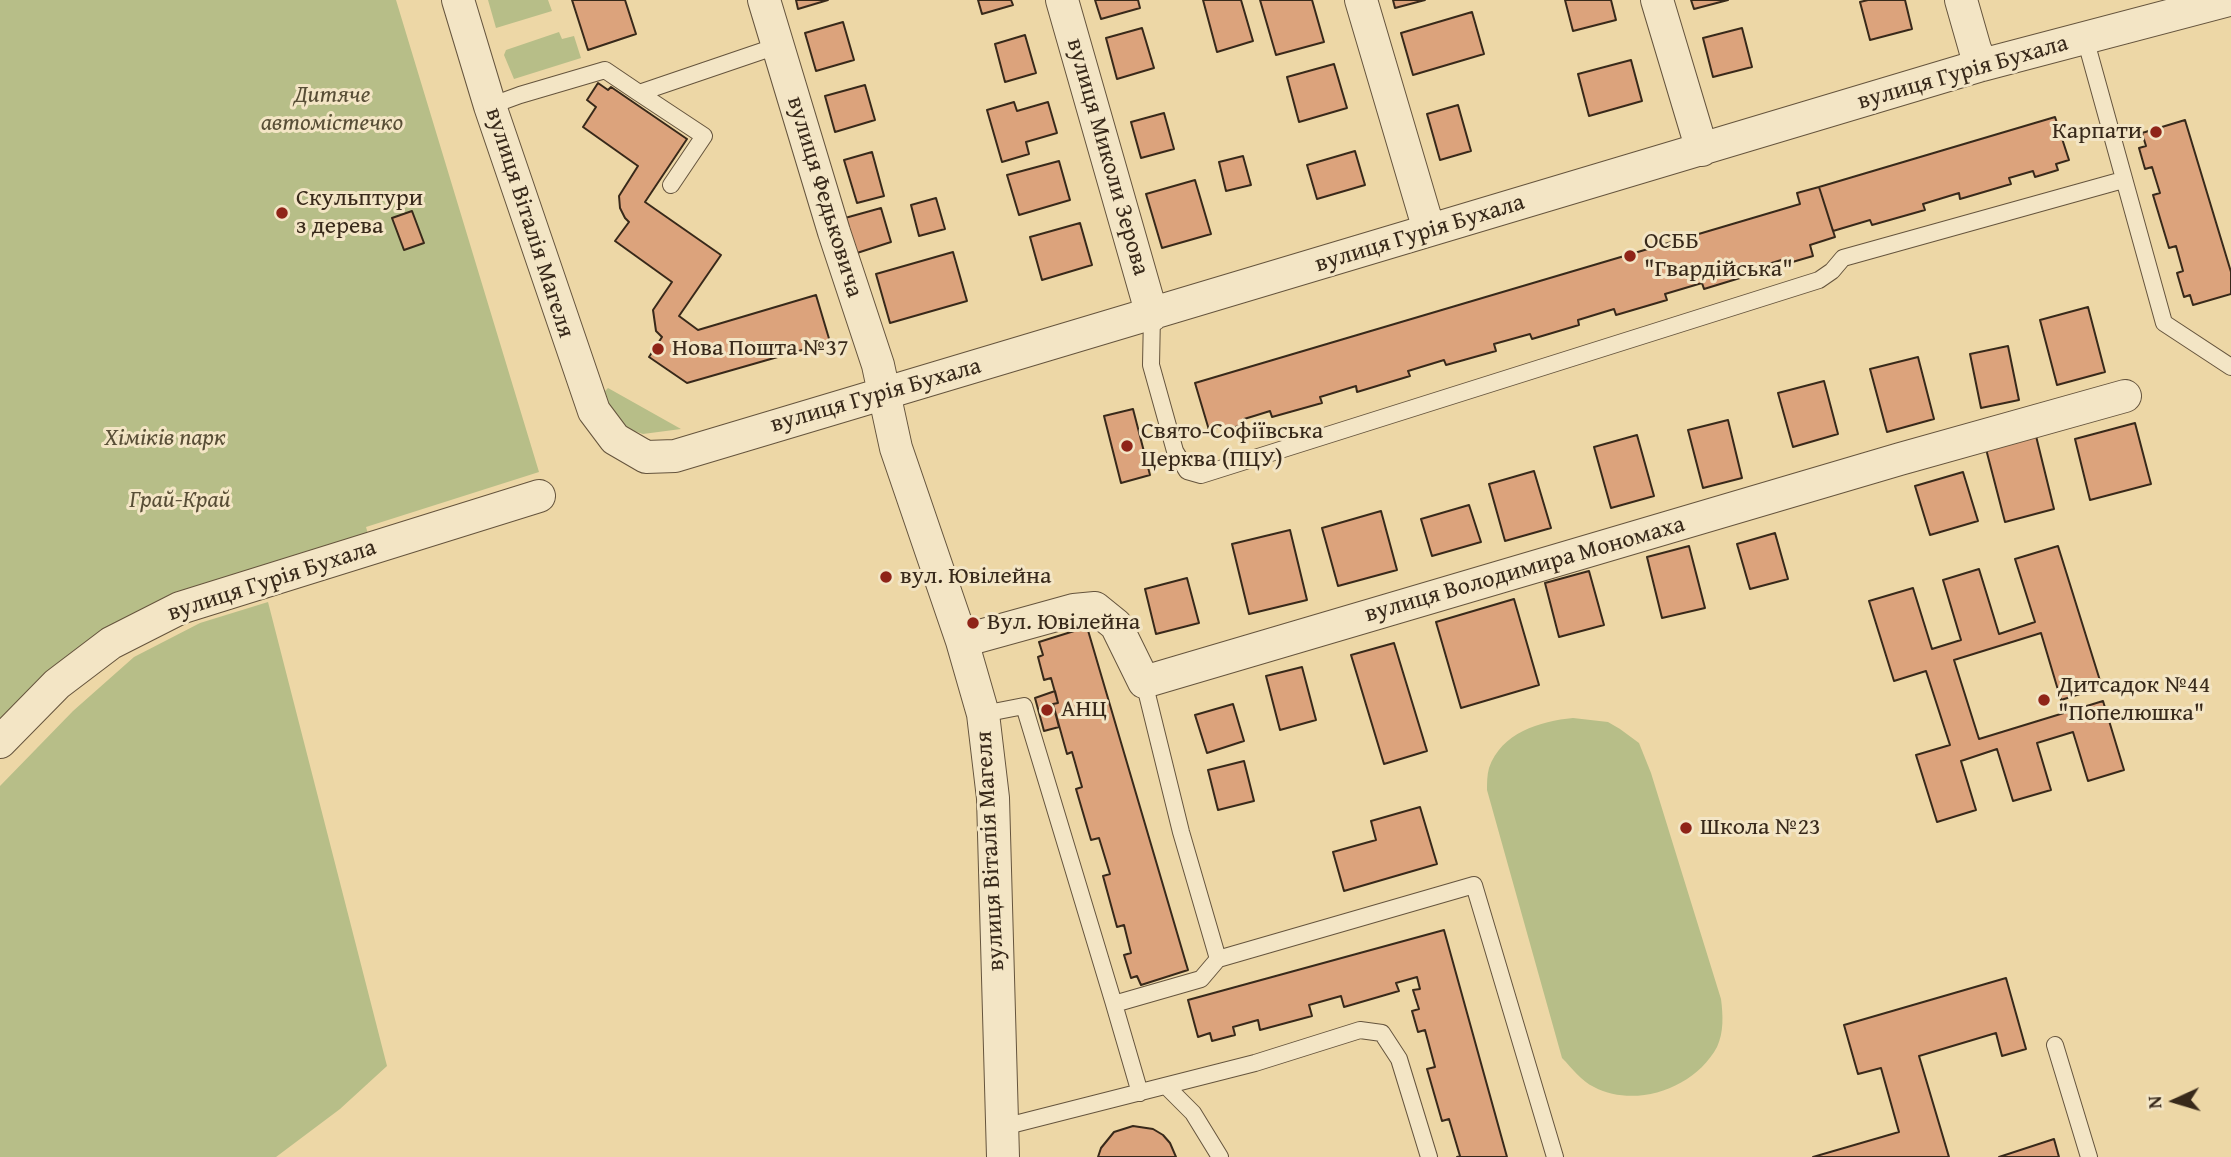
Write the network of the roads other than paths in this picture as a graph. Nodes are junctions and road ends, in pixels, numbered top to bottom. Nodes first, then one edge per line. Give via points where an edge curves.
1 (458, 0) edge
2 (764, 0) edge
3 (1062, 0) edge
4 (1361, 0) edge
5 (1657, 0) edge
6 (1961, 0) edge
7 (2229, 0) edge
8 (2085, 38) junction
9 (777, 46) junction
10 (1982, 65) junction
11 (639, 93) junction
12 (490, 106) junction
13 (1702, 150) junction
14 (2123, 180) junction
15 (671, 185) dead end
16 (1429, 230) junction
17 (1152, 314) junction
18 (2231, 367) edge
19 (884, 393) junction
20 (2125, 396) dead end
21 (615, 439) joint
22 (539, 496) dead end
23 (962, 641) junction
24 (1144, 682) junction
25 (983, 714) junction
26 (0, 743) edge
27 (1218, 959) junction
28 (1114, 1004) junction
29 (2054, 1045) dead end
30 (1166, 1086) junction
31 (1140, 1093) junction
32 (1003, 1142) edge
33 (1220, 1157) edge
34 (1429, 1157) edge
35 (1555, 1157) edge
36 (2089, 1157) edge

1 - 12 street, вулиця Віталія Магеля
2 - 9 street, вулиця Федьковича
3 - 17 street, вулиця Миколи Зерова
4 - 16 street
5 - 13 street
6 - 10 street
7 - 8 street, вулиця Гурія Бухала
8 - 10 street, вулиця Гурія Бухала
8 - 14 lane
9 - 11 lane
9 - 19 street, вулиця Федьковича
10 - 13 street, вулиця Гурія Бухала
11 - 12 lane via 605,70
11 - 15 lane via 704,136
12 - 21 street, вулиця Віталія Магеля via 580,374 594,411
13 - 16 street, вулиця Гурія Бухала
14 - 17 lane via 1843,258 1819,280 1201,475 1187,471 1175,451 1152,365
14 - 18 lane via 2164,323
16 - 17 street, вулиця Гурія Бухала
17 - 19 street, вулиця Гурія Бухала
19 - 21 street, вулиця Гурія Бухала via 675,456 646,457
19 - 23 street, вулиця Віталія Магеля via 896,448
20 - 24 street, вулиця Володимира Мономаха
22 - 26 street, вулиця Гурія Бухала via 180,608 111,643 58,684
23 - 24 street via 1095,608 1116,625
23 - 25 street, вулиця Віталія Магеля
24 - 27 lane
25 - 28 lane via 1024,706
25 - 32 street, вулиця Віталія Магеля via 993,798
27 - 28 lane via 1201,979
27 - 35 lane via 1474,885
28 - 31 lane
29 - 36 lane
30 - 31 lane
30 - 33 lane via 1193,1113
30 - 34 lane via 1360,1030 1382,1033 1399,1059
31 - 32 lane

